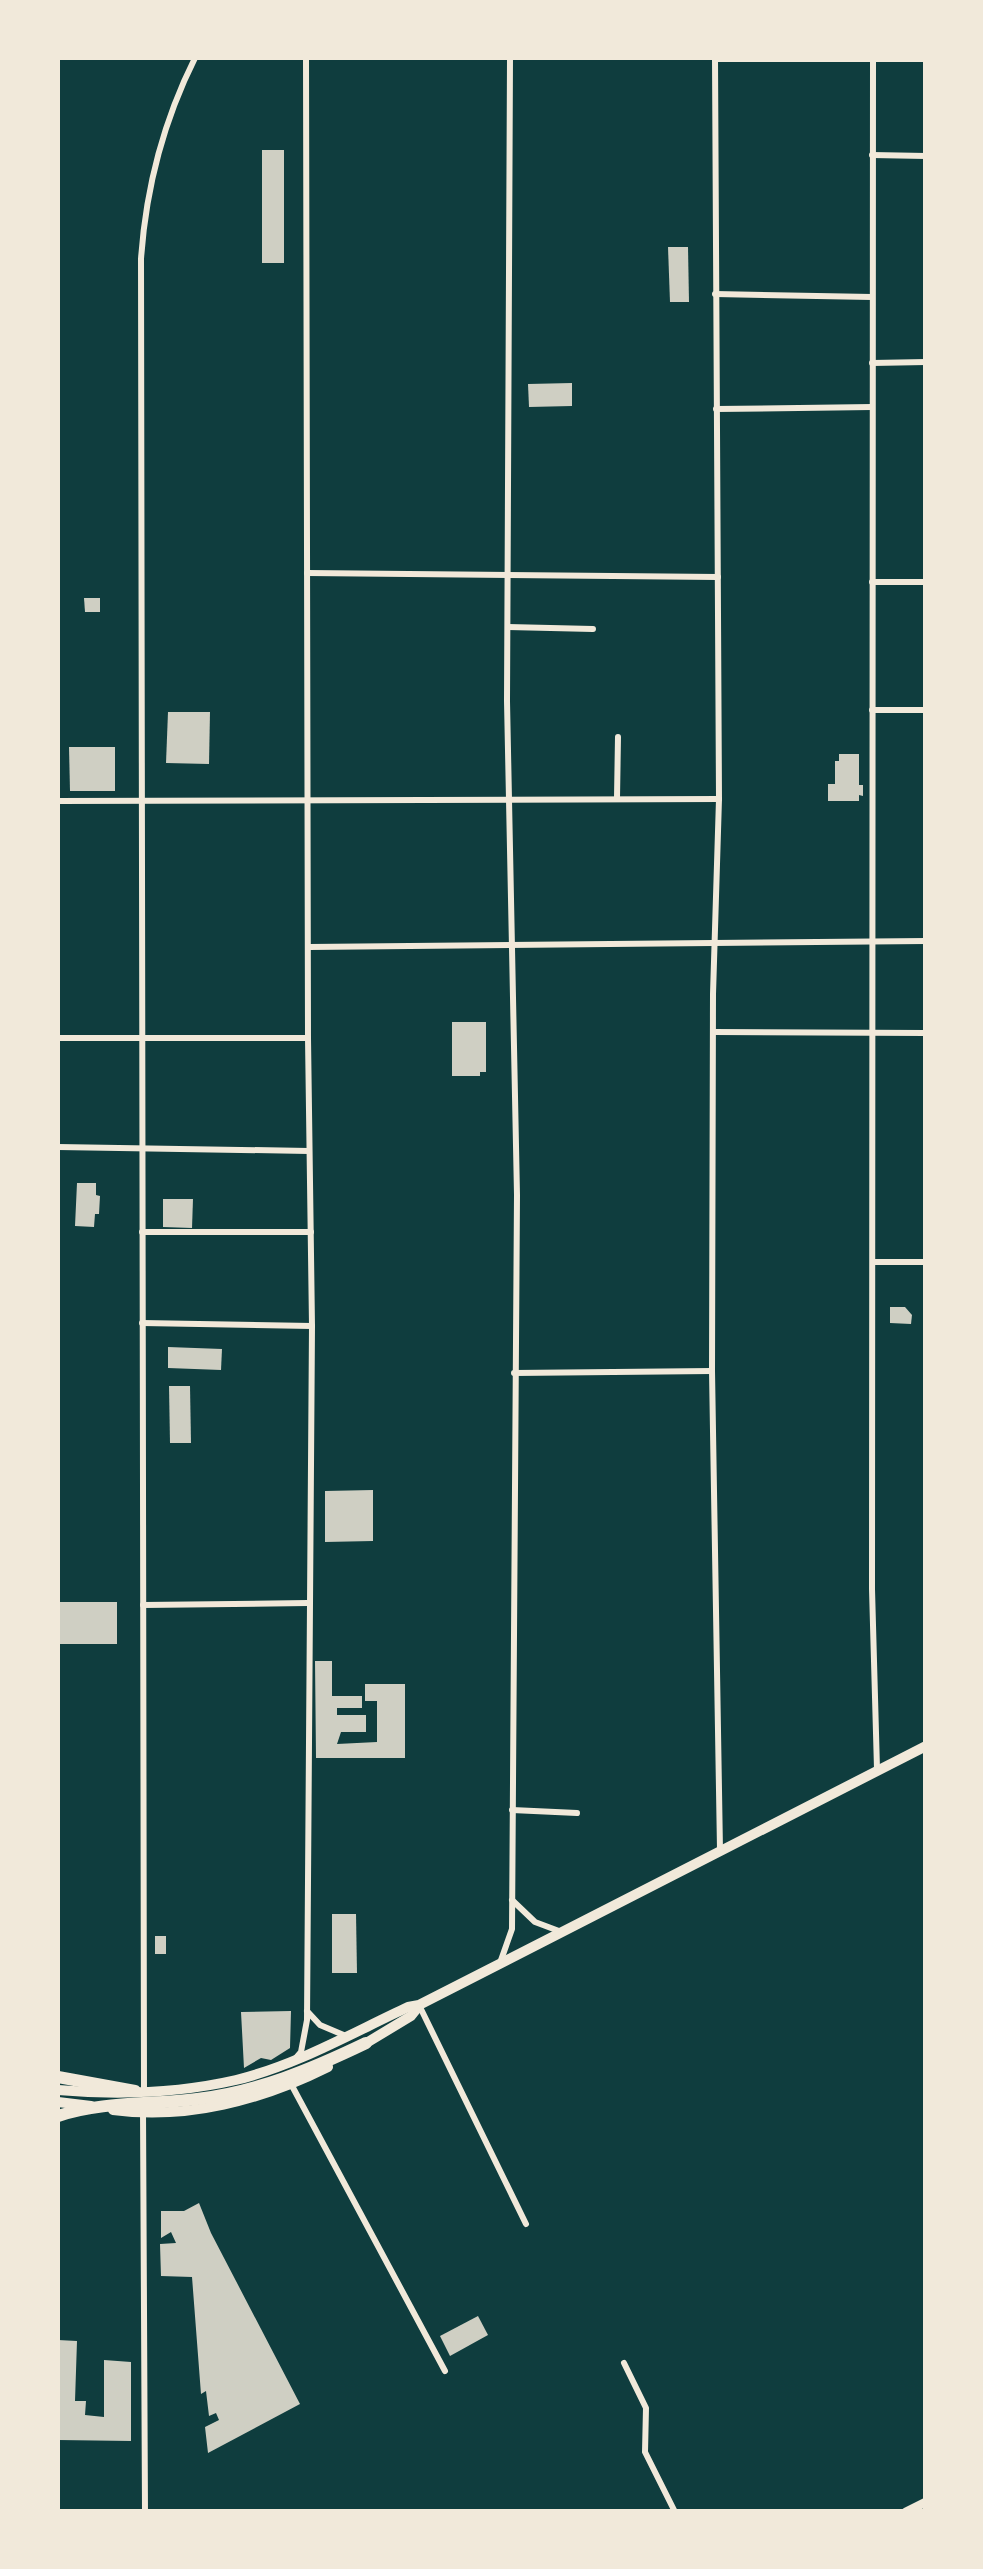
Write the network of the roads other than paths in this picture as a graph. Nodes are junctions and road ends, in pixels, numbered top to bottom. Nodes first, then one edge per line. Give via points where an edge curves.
1 (195, 58) edge
2 (306, 58) edge
3 (510, 58) edge
4 (715, 58) edge
5 (873, 58) edge
6 (926, 59) edge
7 (872, 155) junction
8 (926, 156) edge
9 (715, 294) junction
10 (872, 297) junction
11 (926, 362) edge
12 (872, 364) junction
13 (872, 407) junction
14 (716, 409) junction
15 (306, 574) junction
16 (509, 576) junction
17 (718, 577) junction
18 (872, 582) junction
19 (926, 582) edge
20 (508, 628) junction
21 (593, 629) dead end
22 (872, 710) junction
23 (926, 710) edge
24 (618, 736) dead end
25 (511, 798) junction
26 (616, 798) junction
27 (719, 799) junction
28 (58, 802) edge
29 (309, 802) junction
30 (142, 803) junction
31 (926, 941) edge
32 (714, 942) junction
33 (874, 944) junction
34 (513, 945) junction
35 (309, 947) junction
36 (714, 1032) junction
37 (926, 1033) edge
38 (873, 1034) junction
39 (59, 1038) edge
40 (141, 1038) junction
41 (308, 1038) junction
42 (58, 1148) edge
43 (143, 1148) junction
44 (309, 1151) junction
45 (142, 1232) junction
46 (311, 1232) junction
47 (874, 1262) junction
48 (926, 1262) edge
49 (142, 1323) junction
50 (312, 1326) junction
51 (712, 1370) junction
52 (514, 1373) junction
53 (308, 1602) junction
54 (143, 1606) junction
55 (926, 1746) edge
56 (877, 1770) junction
57 (512, 1810) junction
58 (577, 1813) dead end
59 (720, 1851) junction
60 (511, 1899) junction
61 (565, 1933) junction
62 (499, 1965) junction
63 (419, 2005) junction
64 (306, 2010) junction
65 (350, 2036) junction
66 (366, 2042) junction
67 (294, 2060) junction
68 (61, 2082) edge
69 (290, 2084) junction
70 (139, 2090) junction
71 (58, 2102) edge
72 (143, 2112) junction
73 (58, 2116) edge
74 (526, 2224) dead end
75 (624, 2363) dead end
76 (446, 2370) dead end
77 (926, 2502) edge
78 (144, 2512) edge
79 (676, 2512) edge
80 (906, 2512) edge

1 - 30 street via 152,174 141,259
2 - 15 street
3 - 16 street
4 - 5 street
4 - 9 street
5 - 6 street
5 - 7 street
7 - 8 street
7 - 10 street
9 - 10 street
9 - 14 street
10 - 12 street
11 - 12 street
12 - 13 street
13 - 14 street
13 - 18 street
14 - 17 street
15 - 16 street
15 - 29 street
16 - 17 street
16 - 20 street
17 - 27 street
18 - 19 street
18 - 22 street
20 - 21 street
20 - 25 street
22 - 23 street
22 - 33 street
24 - 26 street
25 - 26 street
25 - 29 street
25 - 34 street
26 - 27 street
27 - 32 street
28 - 30 street
29 - 30 street
29 - 35 street
30 - 40 street
31 - 33 street
32 - 33 street
32 - 34 street
32 - 36 street
33 - 38 street
34 - 35 street
34 - 52 street
35 - 41 street
36 - 38 street
36 - 51 street
37 - 38 street
38 - 47 street
39 - 40 street
40 - 41 street
40 - 43 street
41 - 44 street
42 - 43 street
43 - 44 street
43 - 45 street
44 - 46 street
45 - 46 street
45 - 49 street
46 - 50 street
47 - 48 street
47 - 56 street
49 - 50 street
49 - 54 street
50 - 53 street
51 - 52 street
51 - 59 street
52 - 57 street
53 - 54 street
53 - 64 street
54 - 70 street
55 - 56 main road
56 - 59 main road
57 - 58 street
57 - 60 street
59 - 61 main road
60 - 61 street via 535,1922
60 - 62 street via 512,1929
61 - 62 main road
62 - 63 main road
63 - 65 main road
63 - 66 main road
63 - 74 street
64 - 65 street via 330,2031
64 - 67 street
65 - 67 main road
66 - 69 main road
66 - 73 highway via 268,2084
67 - 70 main road via 239,2079
68 - 70 highway
69 - 72 main road via 240,2102
69 - 76 street
70 - 72 street
71 - 72 main road
72 - 78 street
75 - 79 street via 646,2408 645,2452
77 - 80 street

